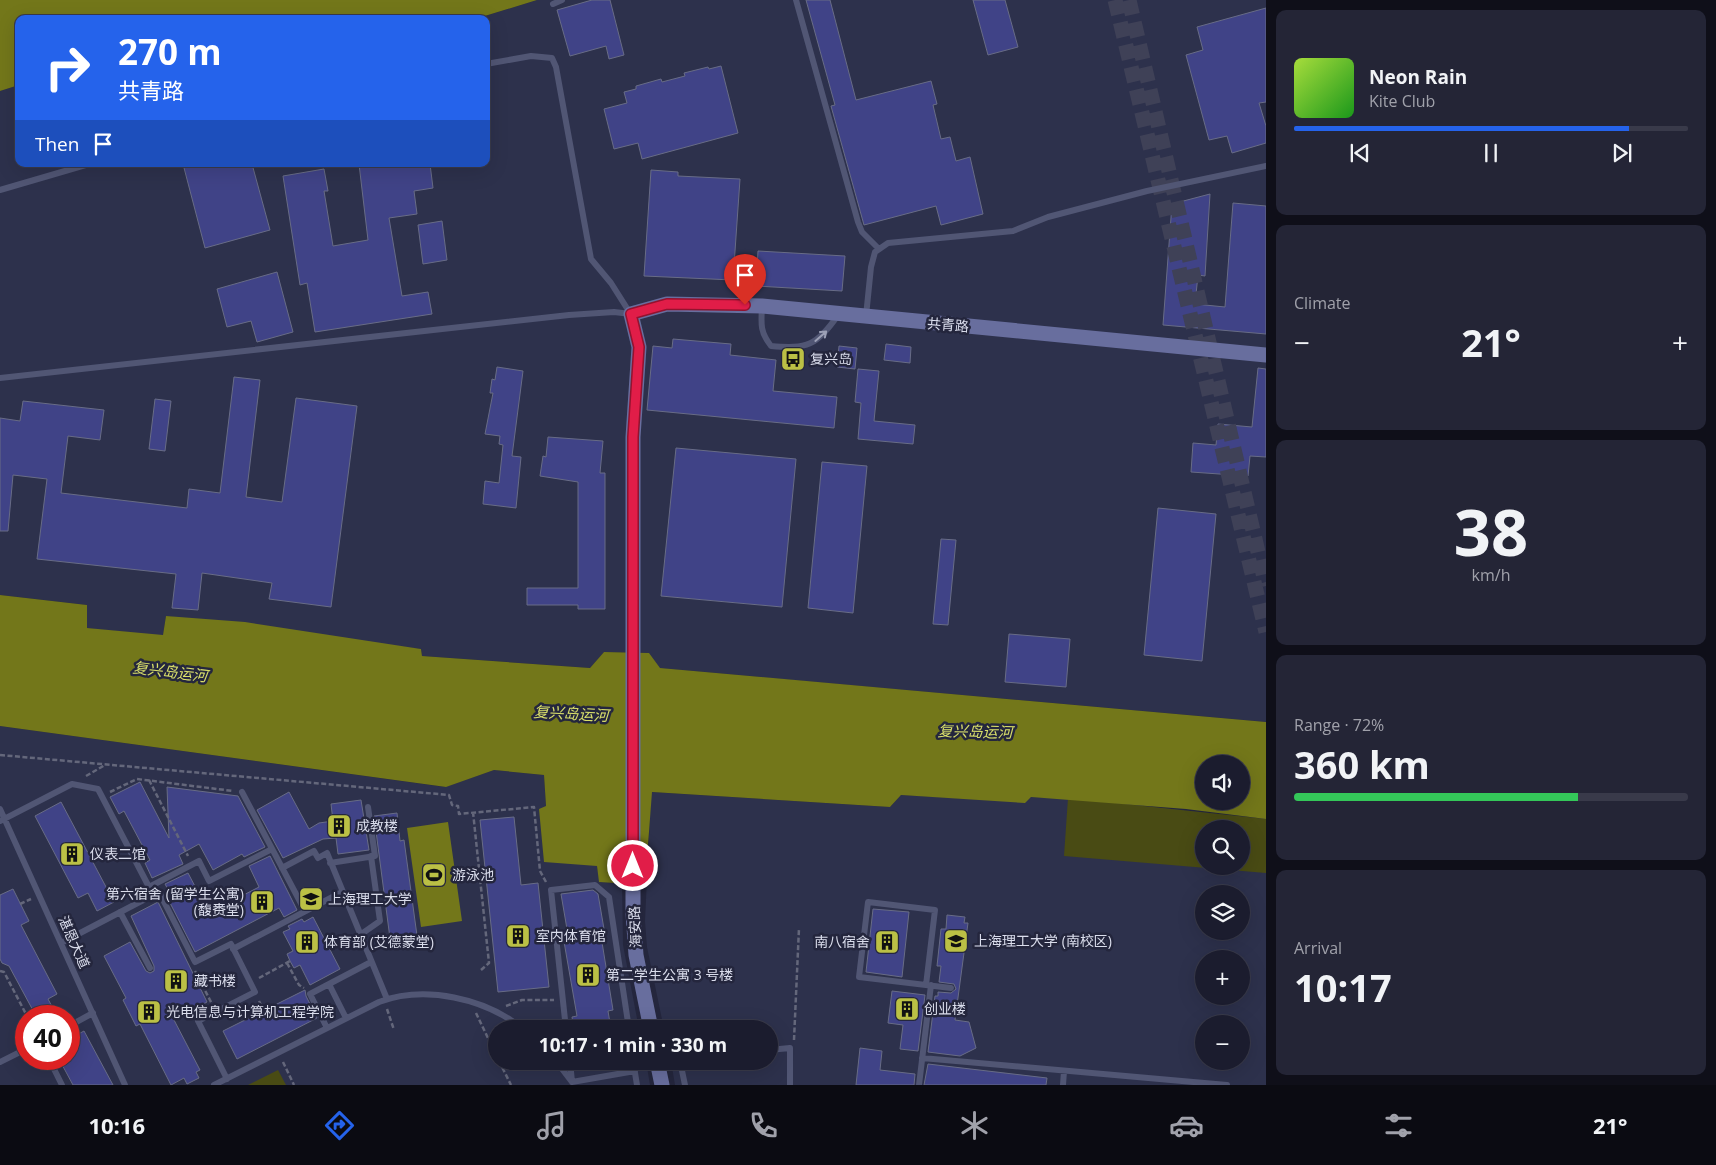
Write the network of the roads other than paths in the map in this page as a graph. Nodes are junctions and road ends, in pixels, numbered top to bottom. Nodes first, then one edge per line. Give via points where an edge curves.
1 (562, 0) edge
2 (796, 0) edge
3 (553, 4) dead end
4 (490, 63) edge
5 (1266, 166) edge
6 (79, 167) edge
7 (0, 190) edge
8 (878, 248) junction
9 (762, 306) junction
10 (631, 314) junction
11 (838, 315) junction
12 (866, 317) junction
13 (1266, 355) edge
14 (0, 378) edge
15 (242, 792) road end
16 (368, 807) dead end
17 (0, 809) edge
18 (2, 820) edge
19 (272, 849) junction
20 (371, 856) junction
21 (330, 863) junction
22 (282, 868) junction
23 (149, 887) junction
24 (342, 892) junction
25 (153, 895) junction
26 (305, 911) junction
27 (120, 912) junction
28 (360, 935) junction
29 (61, 943) junction
30 (233, 949) junction
31 (371, 962) junction
32 (150, 968) dead end
33 (329, 984) junction
34 (928, 985) junction
35 (951, 988) dead end
36 (385, 1000) junction
37 (93, 1013) junction
38 (346, 1018) junction
39 (80, 1020) edge
40 (509, 1020) edge
41 (565, 1020) edge
42 (627, 1020) edge
43 (649, 1020) edge
44 (327, 1028) junction
45 (778, 1049) edge
46 (15, 1054) edge
47 (922, 1058) junction
48 (0, 1062) edge
49 (54, 1070) edge
50 (563, 1070) edge
51 (571, 1070) edge
52 (659, 1070) edge
53 (682, 1070) edge
54 (635, 1071) joint
55 (1064, 1071) junction
56 (1125, 1076) junction
57 (227, 1079) junction
58 (573, 1084) edge
59 (1195, 1084) edge
60 (62, 1085) edge
61 (125, 1085) edge
62 (214, 1085) edge
63 (638, 1085) edge
64 (662, 1085) edge
65 (685, 1085) edge
66 (790, 1085) edge
67 (919, 1085) edge
68 (1063, 1085) edge
69 (1124, 1085) edge
70 (1227, 1085) edge

1 - 3 lane
2 - 8 lane via 858,222 862,232
4 - 10 lane via 531,56 552,58 591,259 611,282
5 - 8 lane via 1147,191 1048,217 1013,231 888,243
6 - 7 lane
8 - 12 lane via 871,268
9 - 10 street, 共青路 via 667,304
9 - 11 street, 共青路
9 -> 11 lane via 760,327 771,346 807,346 826,333
10 - 14 lane via 569,315
10 - 43 street, 海安路 via 639,347 633,437 634,936
11 - 12 street, 共青路
12 - 13 street, 共青路
15 - 19 lane
16 - 20 lane via 375,856
17 - 18 lane, 湛恩大道
18 - 23 lane via 72,784 98,789
18 - 29 lane, 湛恩大道
19 - 22 lane
19 - 23 lane via 209,881 199,861
20 - 21 lane
20 - 28 lane via 380,921
21 - 22 lane via 326,853 318,858 314,851
21 - 24 lane
22 - 26 lane
23 - 25 lane
24 - 26 lane
24 - 28 lane
25 - 27 lane
25 - 30 lane via 159,892 195,962 231,944
26 - 30 lane
27 - 29 lane
27 - 32 lane
28 - 31 lane
29 - 37 lane, 湛恩大道
30 - 57 lane via 255,992 198,1021
31 - 33 lane
31 - 36 lane
33 - 38 lane
33 - 44 lane via 310,994
34 - 34 lane via 859,977 868,902 935,910
34 - 35 lane
34 - 47 lane
36 - 38 lane
36 - 40 lane via 430,995 471,1002
37 - 39 lane
37 - 61 lane, 湛恩大道
38 - 44 lane
41 - 42 lane via 551,890 595,884 609,897
44 - 57 lane
45 - 66 lane via 790,1048
46 - 48 lane
47 - 55 lane
47 - 67 lane
49 - 60 lane
50 - 58 lane
51 - 58 lane
52 - 64 street
53 - 65 lane
54 - 58 lane
54 - 63 lane
55 - 56 lane
55 - 68 lane
56 - 59 lane
56 - 69 lane
57 - 62 lane
59 - 70 lane

